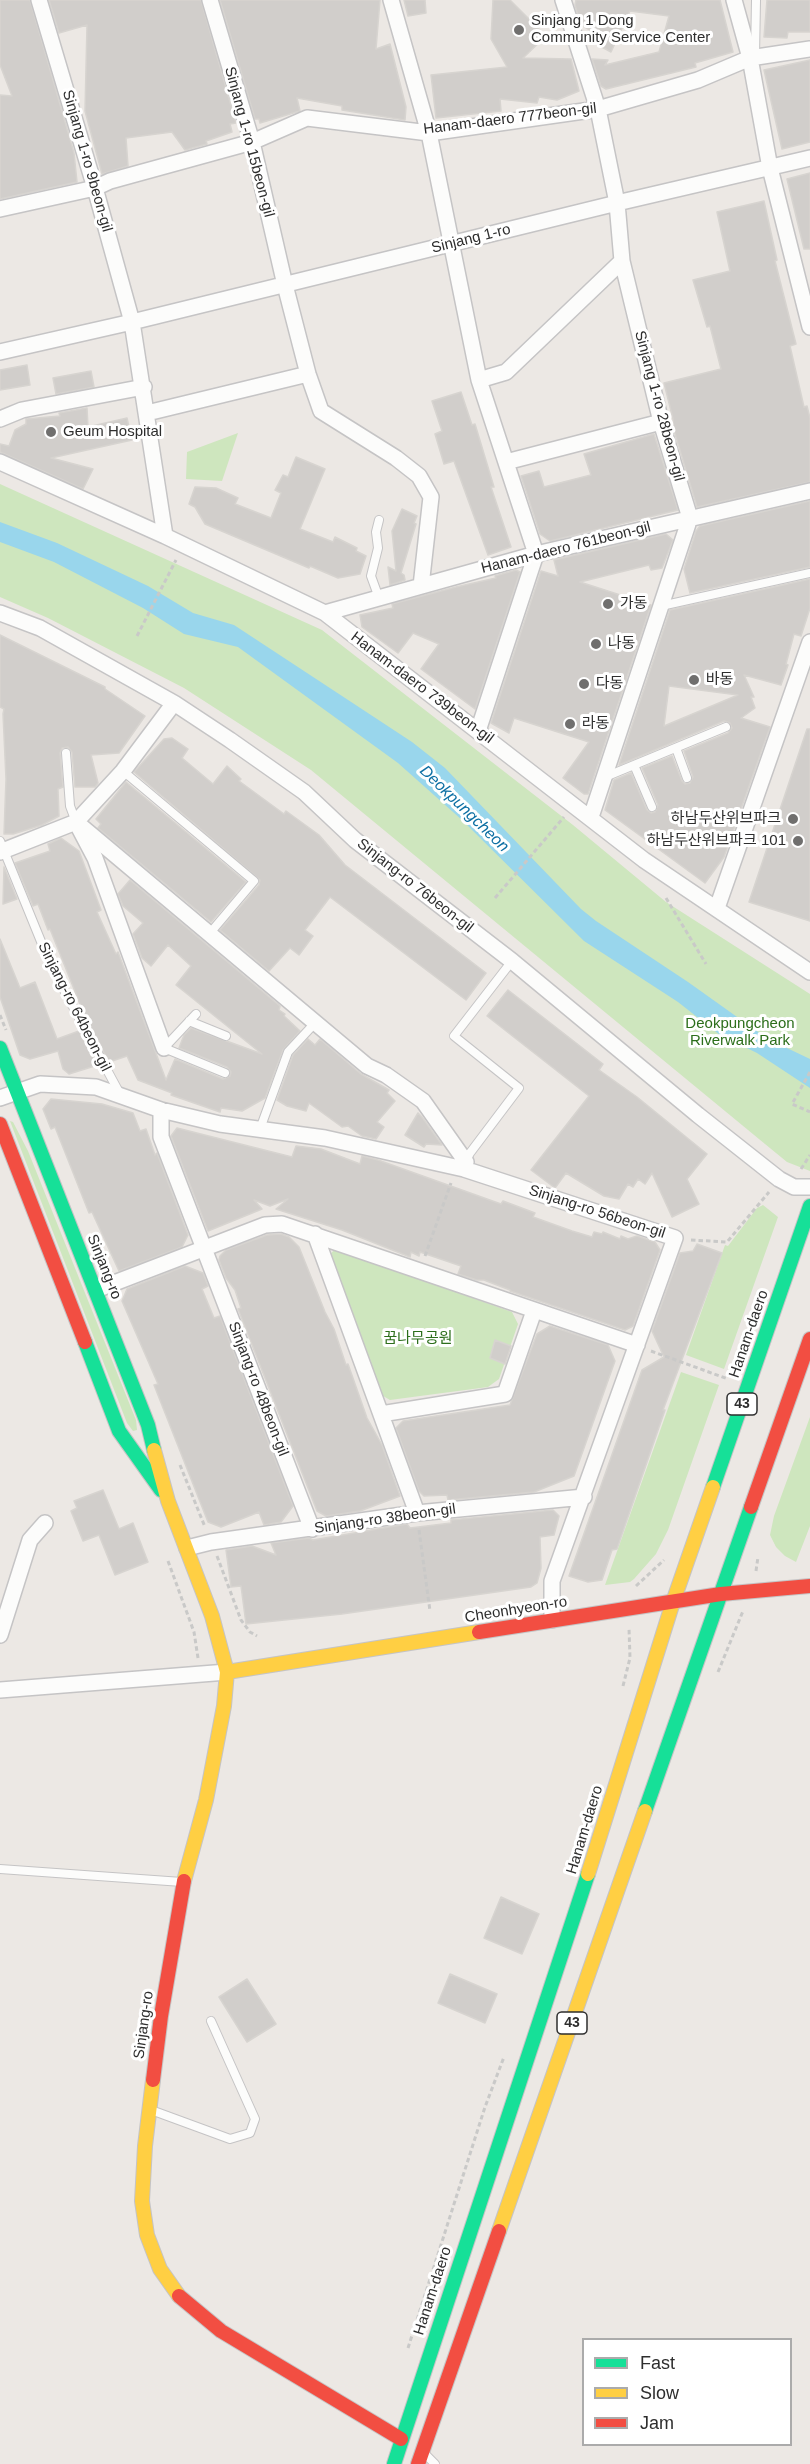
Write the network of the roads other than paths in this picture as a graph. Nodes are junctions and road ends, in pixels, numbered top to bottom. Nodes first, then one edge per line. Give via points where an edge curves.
1 (39, 0) edge
2 (210, 0) edge
3 (391, 0) edge
4 (563, 0) edge
5 (734, 0) edge
6 (756, 0) edge
7 (810, 48) edge
8 (753, 58) junction
9 (598, 109) junction
10 (429, 133) junction
11 (252, 142) junction
12 (810, 158) edge
13 (771, 168) junction
14 (95, 188) junction
15 (617, 203) junction
16 (0, 209) edge
17 (452, 244) junction
18 (622, 261) junction
19 (285, 285) junction
20 (132, 322) junction
21 (810, 327) edge
22 (0, 352) edge
23 (308, 374) junction
24 (479, 380) junction
25 (144, 387) junction
26 (147, 413) junction
27 (0, 419) edge
28 (661, 422) junction
29 (0, 462) edge
30 (506, 462) junction
31 (810, 491) edge
32 (690, 518) junction
33 (379, 520) dead end
34 (165, 536) junction
35 (536, 554) junction
36 (810, 573) edge
37 (422, 586) junction
38 (379, 598) junction
39 (661, 606) junction
40 (0, 613) edge
41 (325, 613) junction
42 (810, 642) edge
43 (174, 703) junction
44 (726, 727) dead end
45 (478, 731) junction
46 (676, 748) junction
47 (66, 753) dead end
48 (634, 765) junction
49 (123, 771) junction
50 (604, 778) junction
51 (687, 778) dead end
52 (652, 807) dead end
53 (591, 817) junction
54 (76, 822) junction
55 (1, 848) edge
56 (717, 908) junction
57 (210, 933) junction
58 (512, 961) junction
59 (810, 972) edge
60 (196, 1014) dead end
61 (189, 1021) junction
62 (315, 1023) junction
63 (226, 1036) dead end
64 (0, 1048) edge
65 (164, 1048) junction
66 (225, 1073) dead end
67 (17, 1092) junction
68 (121, 1096) junction
69 (0, 1098) edge
70 (161, 1110) junction
71 (0, 1124) edge
72 (260, 1129) junction
73 (465, 1165) junction
74 (810, 1187) edge
75 (810, 1206) edge
76 (315, 1234) junction
77 (204, 1249) junction
78 (96, 1290) junction
79 (534, 1311) junction
80 (810, 1339) edge
81 (637, 1345) junction
82 (381, 1414) junction
83 (584, 1497) junction
84 (168, 1501) junction
85 (417, 1513) junction
86 (45, 1523) dead end
87 (312, 1529) junction
88 (187, 1548) junction
89 (810, 1586) edge
90 (721, 1594) junction
91 (673, 1602) junction
92 (552, 1620) junction
93 (0, 1635) edge
94 (227, 1672) junction
95 (0, 1690) edge
96 (0, 1869) edge
97 (184, 1882) junction
98 (211, 2021) dead end
99 (149, 2110) junction
100 (401, 2439) junction
101 (420, 2458) edge
102 (394, 2464) edge
103 (435, 2464) edge

1 - 14 street, Sinjang 1-ro 9beon-gil
2 - 11 street, Sinjang 1-ro 15beon-gil
3 - 10 street
4 - 9 street, Sinjang 1-ro 28beon-gil
5 - 8 street
6 - 8 lane
7 - 8 street, Hanam-daero 777beon-gil
8 - 9 street, Hanam-daero 777beon-gil via 698,80
8 - 13 street
9 - 10 street, Hanam-daero 777beon-gil
9 - 15 street, Sinjang 1-ro 28beon-gil
10 - 11 street, Hanam-daero 777beon-gil via 307,118
10 - 17 street
11 - 14 street, Hanam-daero 777beon-gil
11 - 19 street, Sinjang 1-ro 15beon-gil
12 - 13 street, Sinjang 1-ro
13 - 15 street, Sinjang 1-ro
13 - 21 street
14 - 16 street, Hanam-daero 777beon-gil
14 - 20 street, Sinjang 1-ro 9beon-gil
15 - 17 street, Sinjang 1-ro
15 - 18 street, Sinjang 1-ro 28beon-gil
17 - 19 street, Sinjang 1-ro
17 - 24 street
18 - 24 street via 506,372
18 - 28 street, Sinjang 1-ro 28beon-gil
19 - 20 street, Sinjang 1-ro
19 - 23 street, Sinjang 1-ro 15beon-gil
20 - 22 street, Sinjang 1-ro
20 - 25 street
23 - 26 street
23 - 37 street, Sinjang 1-ro 15beon-gil via 321,411 419,476 431,497
24 - 30 street
25 - 26 street
25 - 27 street via 22,410
26 - 34 street
28 - 30 street
28 - 32 street, Sinjang 1-ro 28beon-gil
29 - 34 street, Hanam-daero 739beon-gil
30 - 35 street
31 - 32 street, Hanam-daero 761beon-gil
32 - 35 street, Hanam-daero 761beon-gil
32 - 39 street
33 - 38 lane via 371,576
34 - 41 street, Hanam-daero 739beon-gil
35 - 37 street, Hanam-daero 761beon-gil
35 - 45 street
36 - 39 lane
37 - 38 street, Hanam-daero 761beon-gil
38 - 41 street, Hanam-daero 761beon-gil
39 - 50 street
40 - 43 street, Sinjang-ro 76beon-gil via 40,628
41 - 45 street, Hanam-daero 739beon-gil
42 - 56 street
43 - 49 street, Sinjang-ro 64beon-gil
43 - 58 street, Sinjang-ro 76beon-gil via 304,792 355,840
44 - 46 lane
45 - 53 street, Hanam-daero 739beon-gil
46 - 48 lane
46 - 51 lane
47 - 54 lane via 70,806
48 - 50 lane
48 - 52 lane
49 - 54 street, Sinjang-ro 64beon-gil
49 - 57 lane via 254,881
50 - 53 street
53 - 56 street, Hanam-daero 739beon-gil via 644,860
54 - 55 street, Sinjang-ro 64beon-gil
54 - 57 street
54 - 65 street via 94,858
55 - 68 lane, Sinjang-ro 64beon-gil via 51,966
56 - 59 street, Hanam-daero 739beon-gil
57 - 62 street
58 - 73 lane via 454,1036 519,1088
58 - 74 street, Sinjang-ro 76beon-gil via 780,1179 794,1187
60 - 61 lane
61 - 63 lane
61 - 65 lane
62 - 72 lane via 288,1052
62 - 73 street via 367,1066 423,1101
64 - 67 main road, Sinjang-ro
65 - 66 lane
67 - 68 street, Sinjang-ro 56beon-gil via 40,1084 96,1087
67 - 69 street, Sinjang-ro 56beon-gil
67 - 78 main road, Sinjang-ro
68 - 70 street, Sinjang-ro 56beon-gil
70 - 72 street, Sinjang-ro 56beon-gil
70 - 77 street via 161,1137
71 - 84 main road, Sinjang-ro via 119,1431
72 - 73 street, Sinjang-ro 56beon-gil
73 - 81 street, Sinjang-ro 56beon-gil via 675,1238
75 - 91 main road, Hanam-daero / 43
76 - 77 street via 282,1224 265,1225
76 - 79 street
76 - 82 street
77 - 78 street
77 - 87 street, Sinjang-ro 48beon-gil
78 - 84 main road, Sinjang-ro via 148,1425
79 - 81 street
79 - 82 street via 505,1394
80 - 90 main road, 43
81 - 83 street, Sinjang-ro 56beon-gil
82 - 85 street
83 - 85 street, Sinjang-ro 38beon-gil
83 - 92 street, Sinjang-ro 56beon-gil via 552,1581
84 - 88 main road, Sinjang-ro
85 - 87 street, Sinjang-ro 38beon-gil
86 - 93 street via 30,1540
87 - 88 street, Sinjang-ro 38beon-gil
88 - 94 main road, Sinjang-ro
89 - 90 main road, Cheonhyeon-ro
90 - 91 main road, Cheonhyeon-ro
90 - 101 main road, 43
91 - 92 main road, Cheonhyeon-ro
91 - 100 main road, Hanam-daero / 43 via 589,1871
92 - 94 main road, Cheonhyeon-ro
94 - 95 street
94 - 97 main road, Sinjang-ro via 206,1800
96 - 97 lane
97 - 99 main road, Sinjang-ro
98 - 99 lane via 255,2119 250,2133 230,2139
99 - 100 main road, Sinjang-ro via 142,2201 147,2235 160,2269 183,2301 221,2331
100 - 102 main road, Hanam-daero / 43
101 - 103 lane

